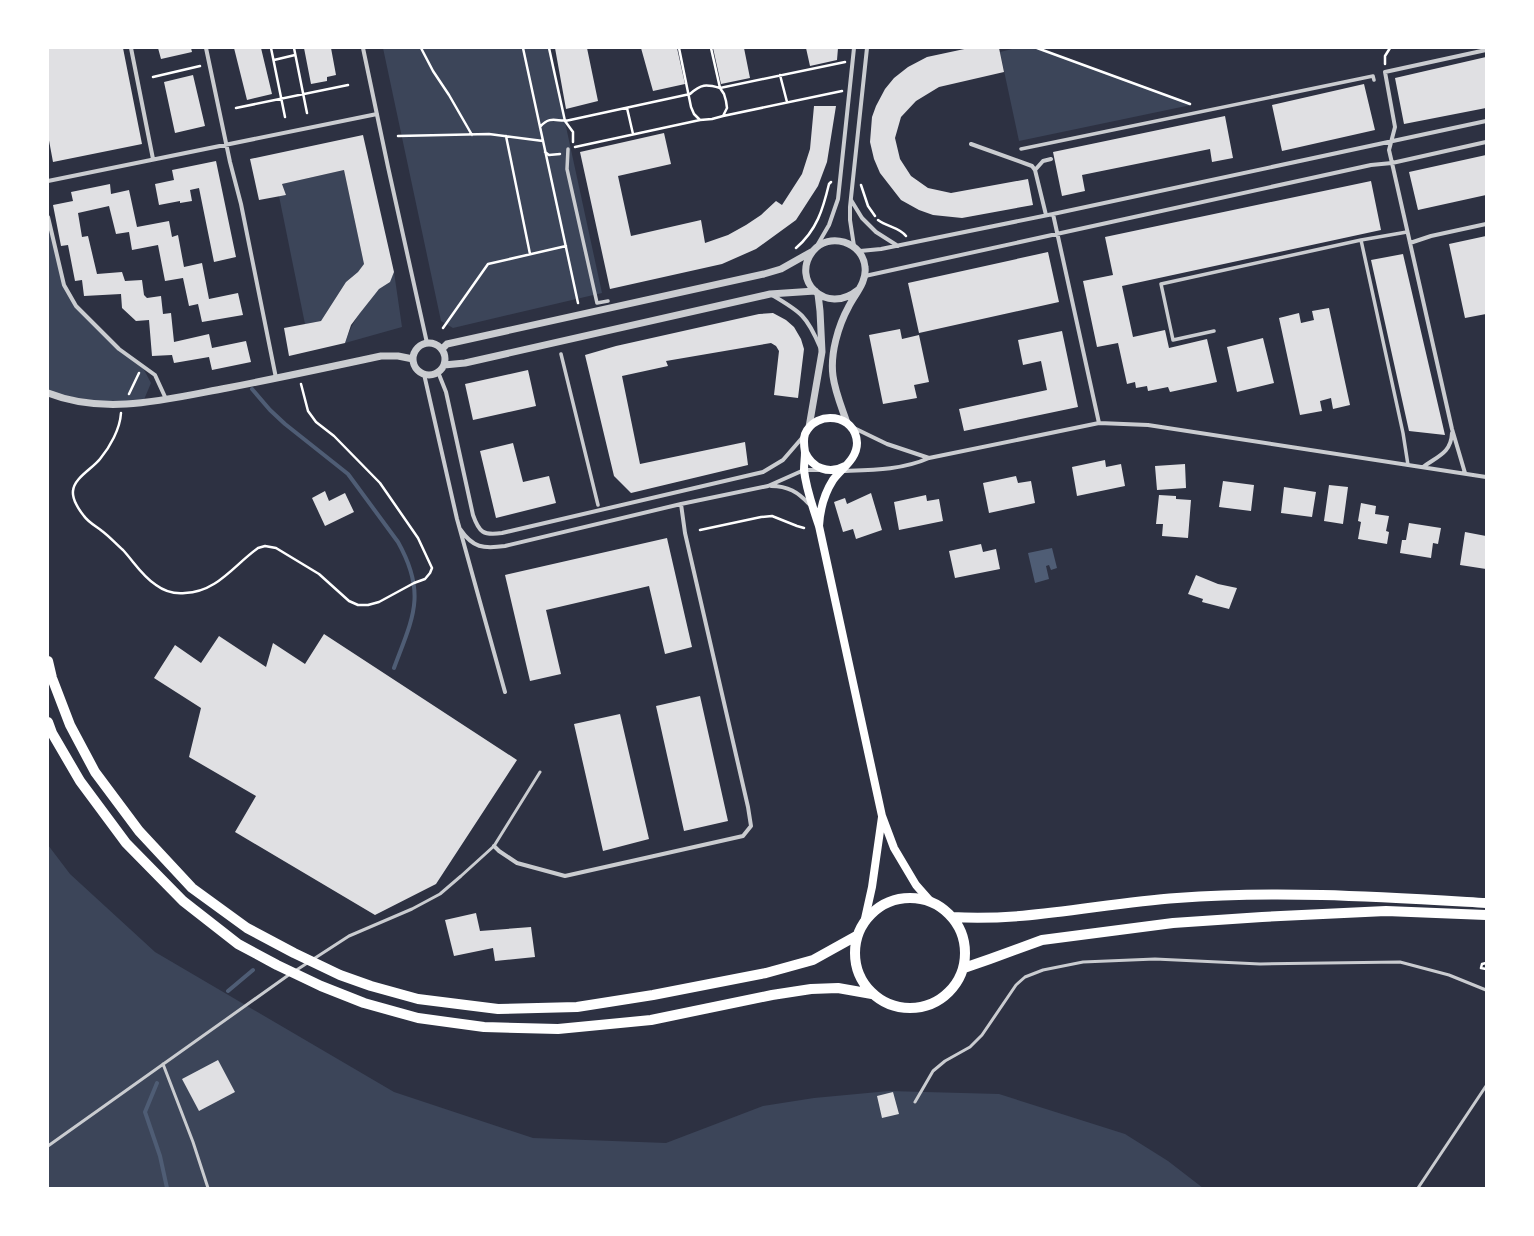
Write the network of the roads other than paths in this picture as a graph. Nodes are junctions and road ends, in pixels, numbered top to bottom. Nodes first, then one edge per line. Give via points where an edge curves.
1 (131, 48) edge
2 (206, 48) edge
3 (363, 48) edge
4 (854, 48) edge
5 (867, 48) edge
6 (1486, 50) edge
7 (1374, 80) dead end
8 (377, 114) junction
9 (1486, 121) edge
10 (1392, 141) junction
11 (1486, 142) edge
12 (227, 144) junction
13 (971, 144) dead end
14 (568, 149) road end
15 (1021, 149) dead end
16 (153, 159) junction
17 (1051, 159) dead end
18 (1392, 163) junction
19 (1035, 170) junction
20 (48, 181) edge
21 (851, 200) junction
22 (1053, 214) junction
23 (1046, 215) junction
24 (48, 217) edge
25 (1486, 224) edge
26 (1407, 232) junction
27 (1057, 234) junction
28 (1361, 240) junction
29 (1410, 243) junction
30 (898, 246) junction
31 (814, 249) junction
32 (857, 249) junction
33 (865, 276) junction
34 (858, 290) junction
35 (816, 292) junction
36 (770, 294) junction
37 (608, 300) dead end
38 (1214, 331) dead end
39 (427, 343) junction
40 (442, 349) junction
41 (822, 352) junction
42 (561, 354) dead end
43 (413, 359) junction
44 (444, 365) junction
45 (438, 372) junction
46 (424, 374) junction
47 (276, 378) junction
48 (48, 393) edge
49 (166, 399) junction
50 (1099, 423) junction
51 (849, 425) junction
52 (809, 427) junction
53 (1452, 429) junction
54 (805, 435) junction
55 (805, 451) junction
56 (929, 458) junction
57 (1408, 465) junction
58 (1423, 467) junction
59 (804, 470) junction
60 (832, 470) junction
61 (1465, 473) junction
62 (1486, 477) edge
63 (768, 486) junction
64 (681, 504) junction
65 (598, 505) dead end
66 (812, 508) junction
67 (819, 526) junction
68 (460, 529) junction
69 (48, 661) edge
70 (504, 692) dead end
71 (48, 722) edge
72 (540, 772) dead end
73 (882, 816) junction
74 (494, 846) junction
75 (931, 902) junction
76 (1486, 903) edge
77 (1486, 915) edge
78 (952, 917) junction
79 (864, 923) junction
80 (858, 935) junction
81 (964, 968) junction
82 (1486, 990) edge
83 (872, 994) junction
84 (162, 1064) junction
85 (1486, 1086) edge
86 (915, 1102) dead end
87 (48, 1146) edge
88 (208, 1188) edge
89 (1418, 1188) edge

1 - 16 street
2 - 12 street
3 - 8 street
4 - 31 street via 838,199 830,225
5 - 21 street
6 - 10 street via 1385,72 1395,127
7 - 15 street via 1373,76
8 - 12 street
8 - 39 street
9 - 10 street
10 - 18 street via 1389,150
10 - 22 street
11 - 18 street
12 - 16 street
12 - 47 street
13 - 19 street via 1032,166
14 - 37 street via 568,176 597,302
16 - 20 street
17 - 19 street via 1043,161
18 - 26 street
18 - 27 street via 1363,167
19 - 23 street
21 - 30 street via 862,218 876,232
21 - 32 street via 850,220
22 - 23 street
22 - 27 street
23 - 30 street
24 - 49 street via 64,285 76,306 119,349 156,374
25 - 29 street
26 - 28 street
26 - 29 street
27 - 33 street
27 - 50 street
28 - 38 street via 1161,284 1173,340
28 - 57 street
29 - 53 street
30 - 32 street via 881,250
31 - 32 street via 823,243 840,241
31 - 35 street via 808,258 806,272
31 - 40 street via 781,269 764,274 447,344
32 - 33 street via 864,260
33 - 34 street
34 - 35 street via 851,296 834,300
34 - 51 street via 848,306 838,334 832,368 834,384
35 - 36 street
35 - 41 street
36 - 41 street via 793,307 806,319
36 - 44 street via 465,363
39 - 40 street via 435,344
39 - 43 street via 416,350
40 - 44 street
41 - 52 street
42 - 65 street
43 - 46 street via 417,370
43 - 47 street via 381,356
44 - 45 street
45 - 46 street
45 - 54 street via 446,392 473,515 481,532 488,534 502,533 763,472 783,460
46 - 68 street
47 - 49 street
48 - 49 street via 62,399 91,404 122,405
50 - 56 street
50 - 57 street via 1148,425
51 - 52 main road via 840,419 828,417 816,421
51 - 56 street via 887,444
51 - 60 main road via 855,434 853,458 847,464
52 - 54 main road
53 - 58 street via 1448,449
53 - 61 street
54 - 55 main road
55 - 59 main road
55 - 60 main road via 812,463
56 - 60 street via 918,463 881,470
57 - 58 street
58 - 61 street
59 - 60 street
59 - 63 street
59 - 66 main road
60 - 67 main road via 822,502
61 - 62 street
63 - 64 street
63 - 66 street via 779,486 795,491
64 - 68 street via 488,548 477,546 466,538
64 - 74 street via 686,540 751,826 743,836 565,876 518,863
66 - 67 main road
67 - 73 main road
68 - 70 street
69 - 80 main road via 70,725 95,772 139,831 192,888 247,928 294,954 371,986 425,1000 498,1009 576,1007 653,996 766,973 813,960
71 - 83 main road via 80,781 126,843 183,901 238,944 320,986 364,1003 418,1018 484,1027 551,1029 651,1020 811,989 838,988
72 - 74 lane
73 - 75 main road via 894,848 916,885
73 - 79 main road
74 - 84 lane via 440,894 349,936 325,950
75 - 78 main road
75 - 79 main road via 912,898 894,901 877,910
76 - 78 main road via 1261,893 1176,898 999,918
77 - 81 main road via 1386,911 1173,923 1042,940
78 - 81 main road via 961,932 966,950
79 - 80 main road
80 - 83 main road via 855,956 860,976
81 - 83 main road via 956,985 942,998 925,1007 906,1008 888,1004
82 - 86 lane via 1449,975 1400,962 1260,964 1155,959 1084,962 1043,970 1025,977 1016,985 982,1035 970,1047 933,1071
84 - 87 lane
84 - 88 lane
85 - 89 lane

